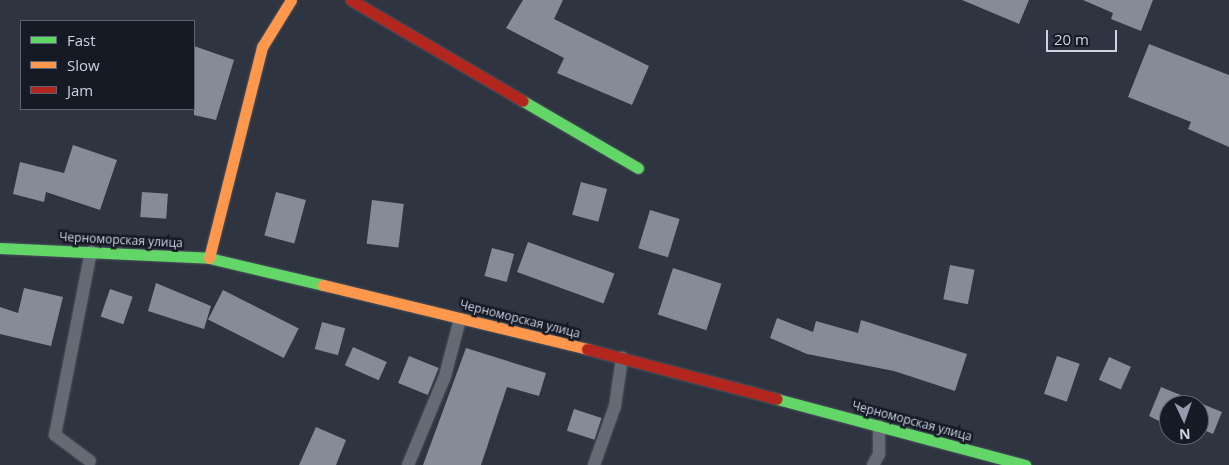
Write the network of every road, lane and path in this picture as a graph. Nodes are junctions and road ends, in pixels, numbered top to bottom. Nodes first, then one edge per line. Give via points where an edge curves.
1 (291, 0) edge
2 (351, 0) edge
3 (638, 168) dead end
4 (0, 248) edge
5 (91, 252) junction
6 (210, 258) junction
7 (460, 318) junction
8 (622, 358) junction
9 (879, 426) junction
10 (90, 461) dead end
11 (408, 465) edge
12 (594, 465) edge
13 (873, 465) edge
14 (1024, 465) edge

1 - 6 street via 262,47
2 - 3 street
4 - 5 street, Черноморская улица
5 - 6 street, Черноморская улица
5 - 10 lane via 55,435
6 - 7 street, Черноморская улица
7 - 8 street, Черноморская улица
7 - 11 lane via 446,376
8 - 9 street, Черноморская улица
8 - 12 lane via 615,406
9 - 13 lane via 879,454
9 - 14 street, Черноморская улица

